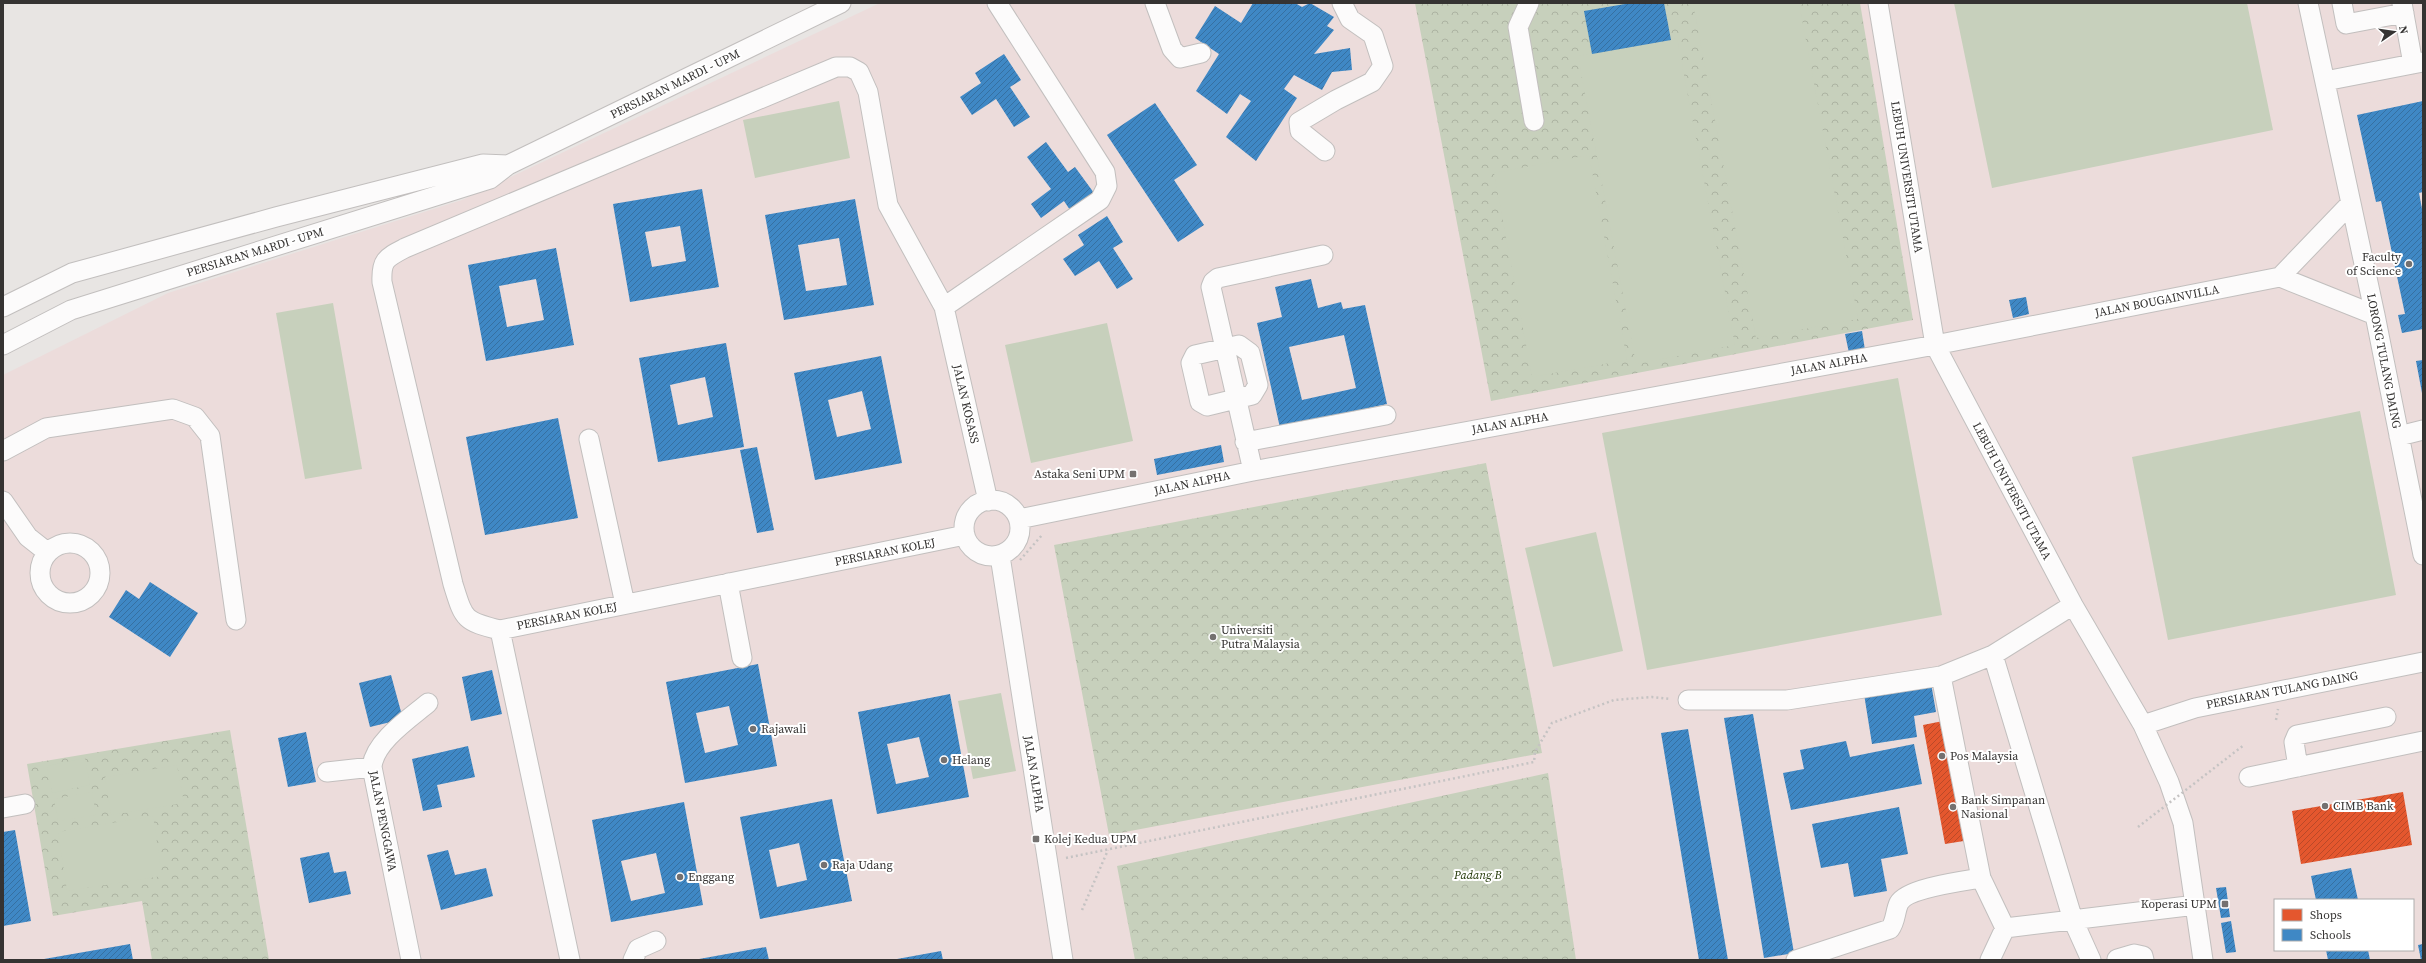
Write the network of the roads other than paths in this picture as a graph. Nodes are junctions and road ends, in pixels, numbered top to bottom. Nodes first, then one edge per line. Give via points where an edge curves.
1 (841, 3) edge
2 (997, 3) edge
3 (1155, 3) edge
4 (1342, 3) edge
5 (1530, 3) edge
6 (1878, 3) edge
7 (2308, 3) edge
8 (2342, 3) edge
9 (2403, 8) edge
10 (2377, 10) edge
11 (1201, 53) dead end
12 (2418, 63) edge
13 (2325, 82) junction
14 (1534, 121) dead end
15 (1325, 151) dead end
16 (508, 165) junction
17 (2351, 203) junction
18 (1323, 255) dead end
19 (2280, 276) junction
20 (3, 307) edge
21 (944, 307) junction
22 (2375, 315) junction
23 (3, 345) edge
24 (1935, 345) junction
25 (1225, 348) junction
26 (1236, 399) junction
27 (1386, 415) dead end
28 (2423, 430) edge
29 (2399, 436) junction
30 (589, 440) dead end
31 (1246, 442) junction
32 (3, 451) edge
33 (1253, 471) junction
34 (3, 501) edge
35 (988, 501) junction
36 (1019, 519) junction
37 (2420, 522) edge
38 (965, 535) junction
39 (48, 552) dead end
40 (2423, 555) edge
41 (1000, 556) junction
42 (728, 583) junction
43 (625, 604) junction
44 (2073, 605) junction
45 (236, 620) dead end
46 (500, 630) junction
47 (1993, 655) junction
48 (742, 658) dead end
49 (2423, 662) edge
50 (1941, 676) junction
51 (1688, 700) road end
52 (428, 703) dead end
53 (2386, 717) dead end
54 (2143, 725) junction
55 (2423, 741) edge
56 (372, 767) junction
57 (2298, 767) junction
58 (327, 772) dead end
59 (2249, 777) dead end
60 (25, 804) dead end
61 (3, 808) edge
62 (1981, 878) junction
63 (2196, 905) junction
64 (2073, 920) junction
65 (2005, 928) junction
66 (656, 941) dead end
67 (411, 960) edge
68 (570, 960) edge
69 (633, 960) edge
70 (1063, 960) edge
71 (1796, 960) edge
72 (1990, 960) edge
73 (2091, 960) edge
74 (2117, 960) edge
75 (2144, 960) edge
76 (2203, 960) edge

1 - 16 street, PERSIARAN MARDI - UPM
2 - 21 street via 1105,172 1107,186 1100,200
3 - 11 street via 1172,49 1180,58
4 - 15 street via 1350,19 1373,35 1383,66 1372,82 1299,122 1300,131
5 - 14 street via 1518,27
6 - 24 street, LEBUH UNIVERSITI UTAMA
7 - 13 street, LORONG TULANG DAING
8 - 10 street via 2346,24
9 - 10 street
9 - 12 street
12 - 13 street
13 - 17 street, LORONG TULANG DAING
16 - 20 street, PERSIARAN MARDI - UPM via 483,164 72,273
16 - 23 street, PERSIARAN MARDI - UPM via 490,179 71,310
17 - 19 street
17 - 22 street, LORONG TULANG DAING
18 - 25 street via 1218,278 1213,282 1211,287
19 - 22 street
19 - 24 street, JALAN BOUGAINVILLA
21 - 35 street, JALAN KOSASS
21 - 46 street, JALAN KOSASS via 888,205 868,92 860,72 850,67 836,67 412,245 389,257 382,266 382,282 460,605 467,619
22 - 29 street, LORONG TULANG DAING
24 - 33 street, JALAN ALPHA
24 - 44 street, LEBUH UNIVERSITI UTAMA
25 - 26 street
25 - 26 street via 1195,355 1191,362 1200,402 1207,406
26 - 31 street
27 - 31 street
28 - 29 street
29 - 37 street, LORONG TULANG DAING
30 - 43 street
31 - 33 street
32 - 45 street via 46,428 173,409 195,417 210,436
33 - 36 street, JALAN ALPHA
34 - 39 street via 28,537
35 - 36 street via 999,501 1007,505
35 - 38 street via 973,508 967,516
36 - 41 street via 1017,541 1008,552
37 - 40 street, LORONG TULANG DAING
38 - 41 street via 969,544 982,555
38 - 42 street, PERSIARAN KOLEJ
41 - 70 street, JALAN ALPHA
42 - 43 street, PERSIARAN KOLEJ
42 - 48 street
43 - 46 street, PERSIARAN KOLEJ
44 - 47 street
44 - 54 street, LEBUH UNIVERSITI UTAMA
46 - 68 street, PERSIARAN KOLEJ
47 - 50 street
47 - 64 street
49 - 54 street, PERSIARAN TULANG DAING via 2208,705
50 - 51 street via 1787,700
50 - 62 street
52 - 56 street, JALAN PENGGAWA via 390,734 372,759
53 - 57 street via 2297,735 2294,742
54 - 63 street, LEBUH UNIVERSITI UTAMA via 2169,782 2183,823
55 - 57 street
56 - 58 street
56 - 67 street, JALAN PENGGAWA
57 - 59 street
60 - 61 street
62 - 65 street
62 - 71 street via 1909,894 1899,902 1895,922 1890,929
63 - 64 street
63 - 76 street, LEBUH UNIVERSITI UTAMA
64 - 65 street
64 - 73 street
65 - 72 street
66 - 69 street via 638,949
74 - 75 street via 2134,954 2143,956

